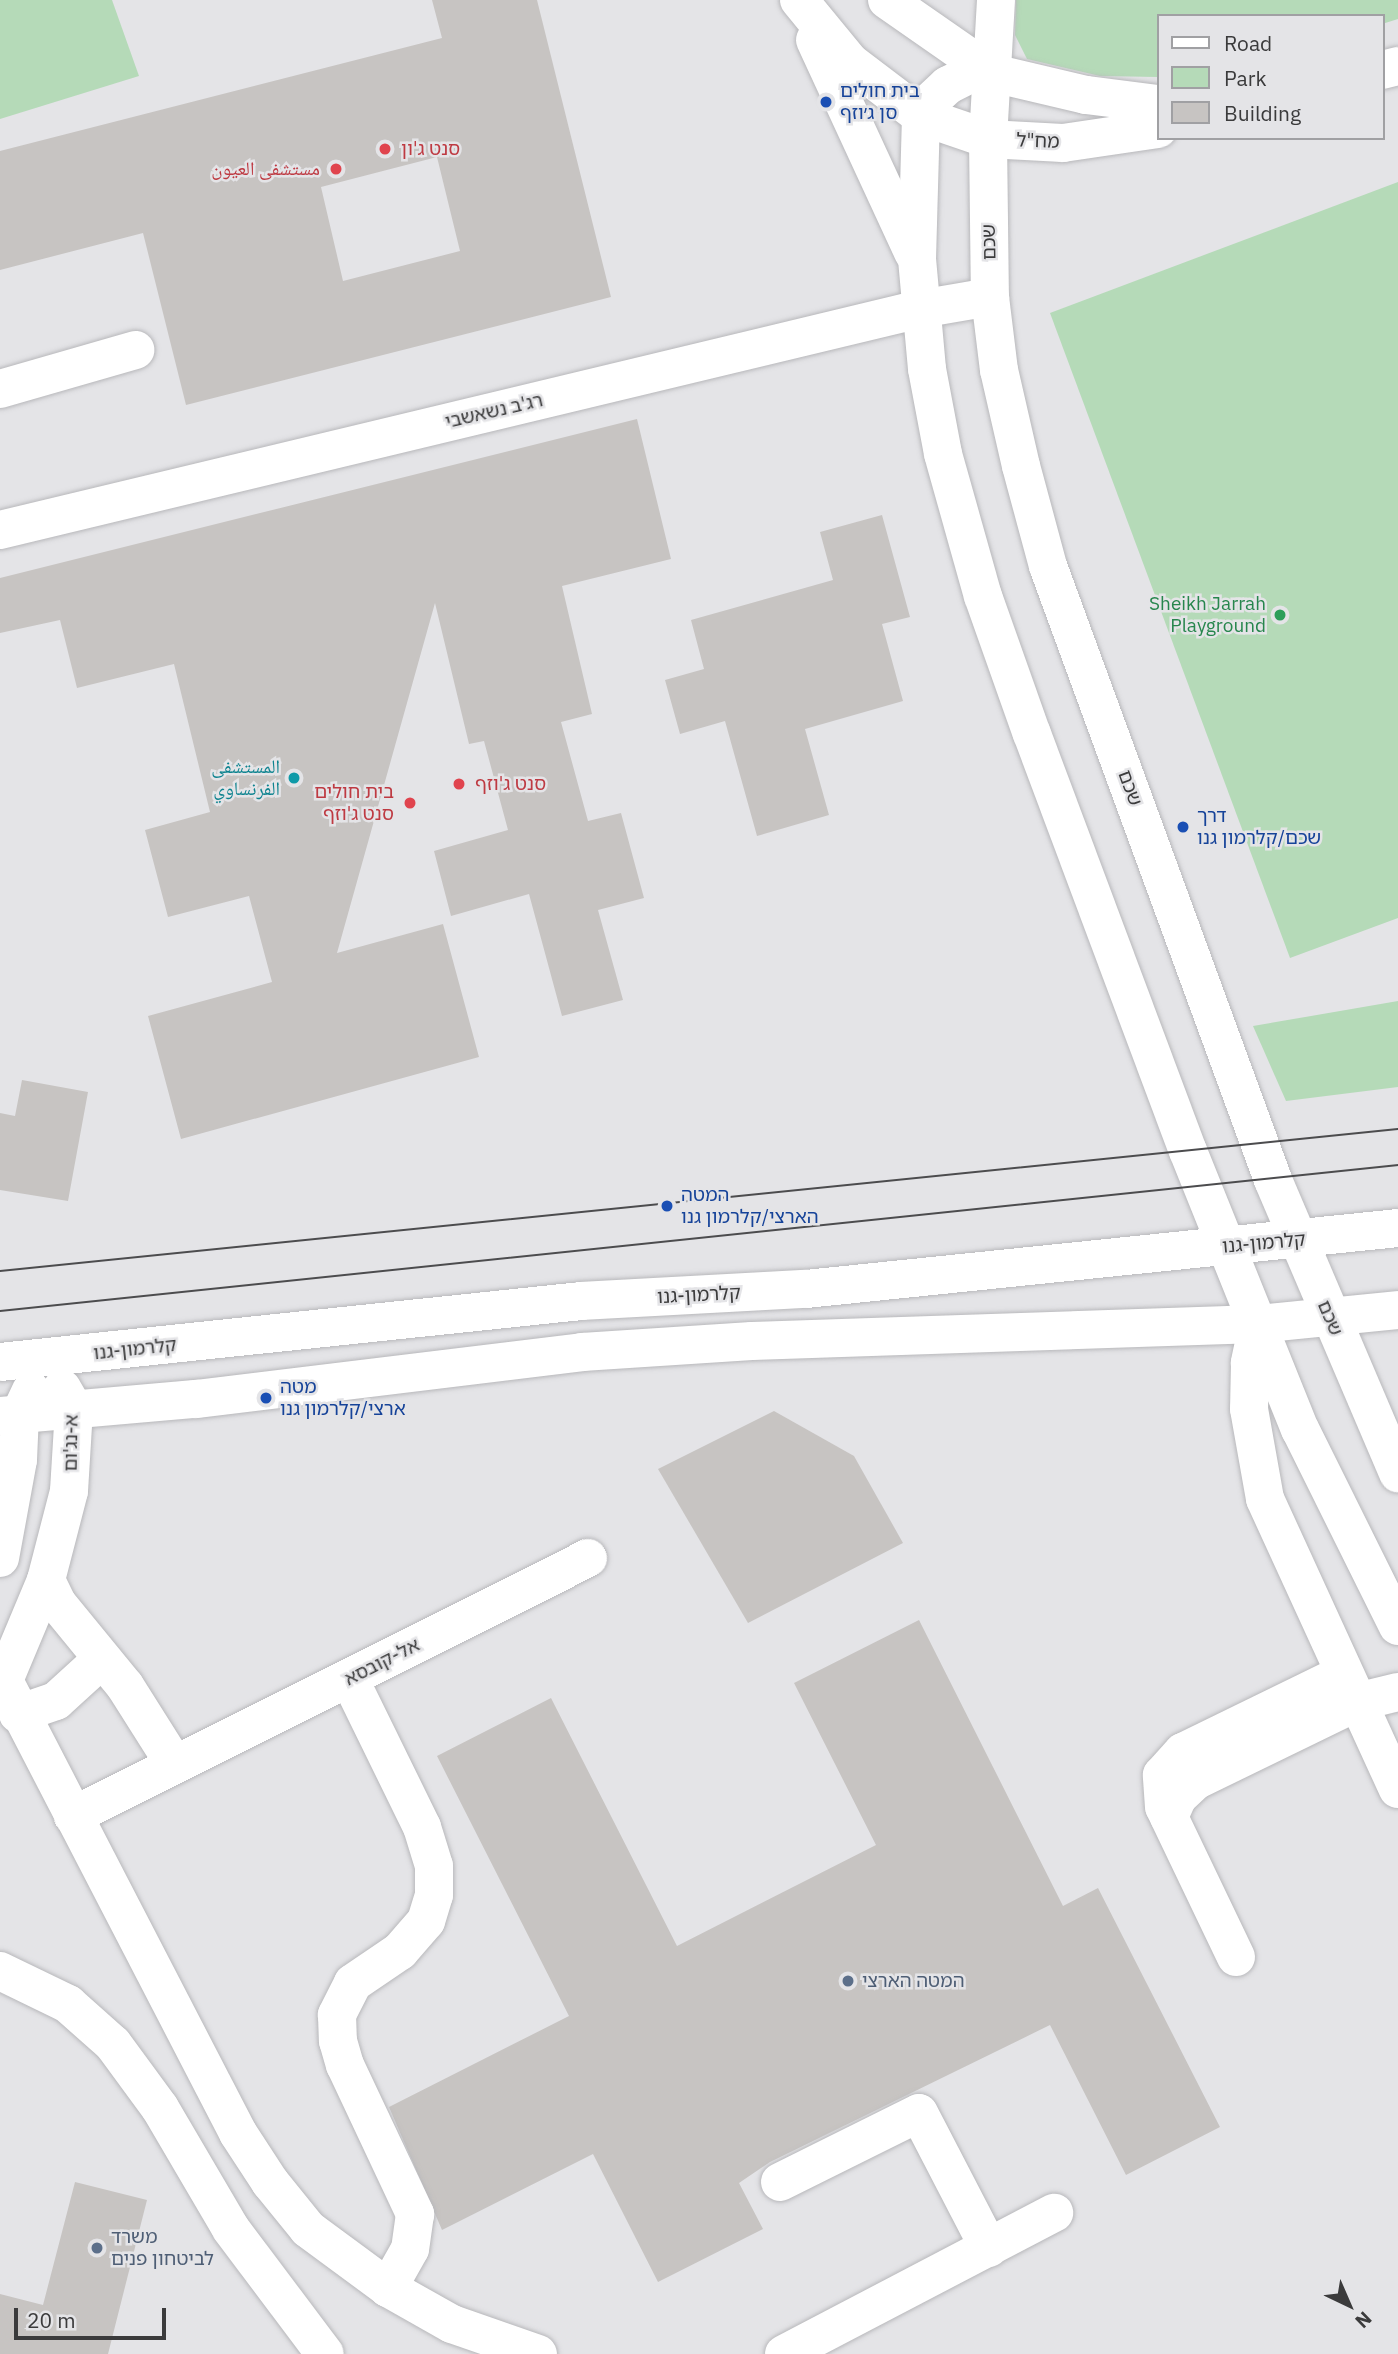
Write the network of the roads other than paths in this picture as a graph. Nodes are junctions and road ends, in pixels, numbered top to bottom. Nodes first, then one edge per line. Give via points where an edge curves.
1 (797, 0) edge
2 (887, 0) edge
3 (996, 0) edge
4 (992, 73) junction
5 (1156, 104) edge
6 (920, 116) junction
7 (1156, 129) edge
8 (988, 139) junction
9 (917, 259) junction
10 (990, 298) junction
11 (920, 309) junction
12 (135, 350) dead end
13 (0, 389) edge
14 (0, 530) edge
15 (1398, 1228) edge
16 (1297, 1241) junction
17 (1227, 1247) junction
18 (1398, 1310) edge
19 (1330, 1319) junction
20 (1258, 1324) junction
21 (46, 1359) junction
22 (0, 1362) edge
23 (74, 1409) junction
24 (10, 1415) edge
25 (1398, 1473) edge
26 (0, 1558) edge
27 (588, 1558) dead end
28 (46, 1580) junction
29 (1398, 1626) edge
30 (102, 1659) junction
31 (349, 1678) junction
32 (1350, 1688) junction
33 (4, 1689) edge
34 (1398, 1692) edge
35 (175, 1765) junction
36 (1398, 1788) edge
37 (73, 1816) junction
38 (1236, 1957) dead end
39 (0, 1971) edge
40 (780, 2182) dead end
41 (1054, 2213) dead end
42 (989, 2248) junction
43 (388, 2288) junction
44 (326, 2354) edge
45 (538, 2354) edge
46 (784, 2354) edge

1 - 6 street, מח"ל via 850,62
1 - 9 street
2 - 4 street
3 - 4 street, שכם
4 - 5 street via 1086,95
4 - 6 street via 970,74 948,85
4 - 8 street, שכם
6 - 8 street, מח"ל
6 - 9 street
7 - 8 street, מח"ל via 1063,143
8 - 10 street, שכם
9 - 11 street
10 - 11 street, רג'ב נשאשבי
10 - 16 street, שכם via 999,370 1048,566
11 - 14 street, רג'ב נשאשבי
11 - 17 street via 943,454 983,596
12 - 13 street
15 - 16 street, קלרמון-גנו
16 - 17 street, קלרמון-גנו
16 - 19 street, שכם
17 - 20 street
17 - 21 street, קלרמון-גנו via 806,1289 581,1301
18 - 19 street
19 - 20 street
19 - 25 street, שכם
20 - 23 street via 766,1340 582,1352 196,1399
20 - 29 street via 1311,1454
20 - 32 street via 1250,1363 1249,1409 1265,1499
21 - 22 street, קלרמון-גנו
21 - 23 street, א-נג'ום
21 - 24 street
23 - 24 street
23 - 28 street, א-נג'ום via 69,1491
24 - 26 street via 18,1460
27 - 31 street, אל-קובסא
28 - 30 street via 65,1615
28 - 33 street, א-נג'ום
30 - 33 street via 56,1701
30 - 35 street via 153,1726
31 - 35 street, אל-קובסא
31 - 43 street via 422,1828 435,1873 426,1921 400,1951 353,1983 338,2015 338,2041 345,2065 415,2214 410,2249
32 - 34 street
32 - 36 street
32 - 38 street via 1195,1781 1178,1797 1169,1817
33 - 37 street
35 - 37 street, אל-קובסא
37 - 43 street via 238,2133 270,2182 308,2229
39 - 44 street via 68,2004 120,2053 160,2108 231,2229
40 - 42 street via 919,2113
41 - 42 street
42 - 46 street
43 - 45 street via 452,2324

